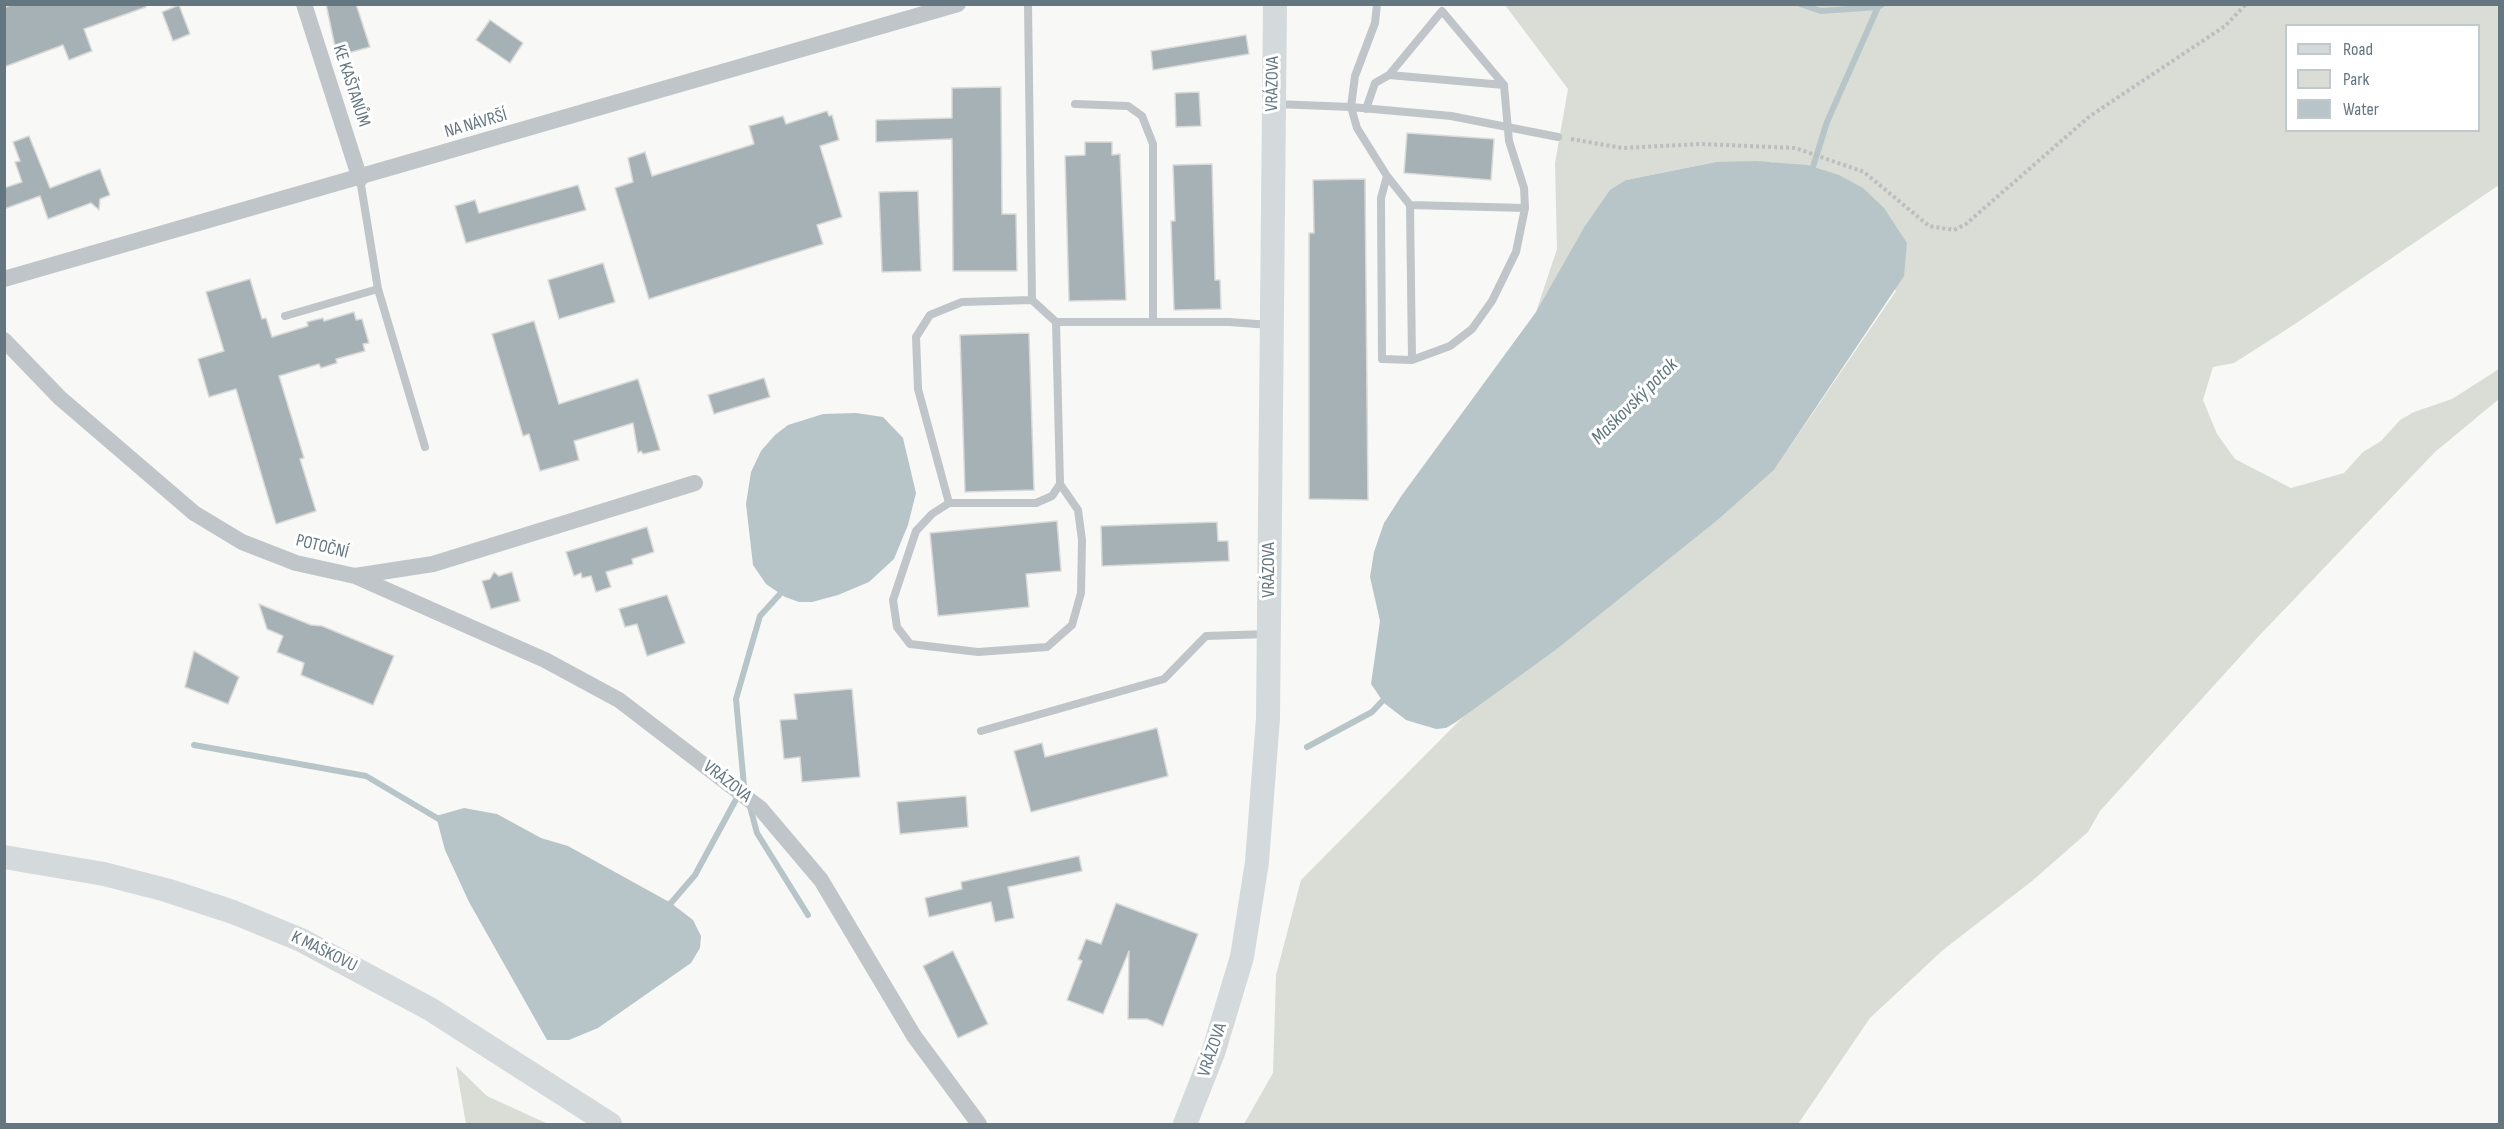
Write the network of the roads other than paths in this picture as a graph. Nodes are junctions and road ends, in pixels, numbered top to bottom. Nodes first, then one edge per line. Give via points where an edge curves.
1 (304, 4) edge
2 (958, 4) edge
3 (1028, 4) edge
4 (1275, 4) edge
5 (1377, 4) edge
6 (1389, 75) junction
7 (1504, 85) junction
8 (1075, 104) dead end
9 (1272, 104) junction
10 (1352, 107) junction
11 (1366, 109) junction
12 (1508, 126) junction
13 (1558, 136) road end
14 (1387, 176) junction
15 (360, 179) junction
16 (1410, 205) junction
17 (1525, 208) junction
18 (4, 279) edge
19 (378, 289) junction
20 (1032, 300) junction
21 (285, 316) dead end
22 (1056, 322) junction
23 (1153, 322) junction
24 (1272, 325) junction
25 (4, 339) edge
26 (1412, 360) junction
27 (425, 447) dead end
28 (695, 483) dead end
29 (1060, 484) junction
30 (949, 503) junction
31 (355, 576) junction
32 (1269, 634) junction
33 (981, 731) dead end
34 (4, 857) edge
35 (610, 1125) edge
36 (979, 1125) edge
37 (1185, 1125) edge

1 - 15 street, KE KAŠTANŮM
2 - 15 street, NA NÁVRŠÍ
3 - 20 lane
4 - 9 street, VRÁZOVA
5 - 10 lane via 1375,22 1355,76
6 - 7 lane
6 - 7 lane via 1442,11
6 - 11 lane via 1375,83
7 - 12 lane
8 - 23 lane via 1128,105 1142,116 1153,144
9 - 10 lane
9 - 24 street, VRÁZOVA
10 - 11 lane
10 - 14 lane via 1357,128
11 - 12 lane via 1451,116
12 - 13 lane
12 - 17 lane via 1524,188
14 - 16 lane
14 - 26 lane via 1381,198 1382,359
15 - 18 street, NA NÁVRŠÍ
15 - 19 lane
16 - 17 lane
16 - 26 lane
17 - 26 lane via 1516,252 1492,301 1472,329 1450,346
19 - 21 lane
19 - 27 lane
20 - 22 lane
20 - 30 lane via 962,302 930,315 916,337 918,389
22 - 23 lane
22 - 29 lane
23 - 24 lane
24 - 32 street, VRÁZOVA
25 - 31 street, POTOČNÍ via 60,398 194,513 243,542 296,563
28 - 31 street, POTOČNÍ via 433,564
29 - 30 lane via 1052,496 1036,502
29 - 30 lane via 1077,510 1082,540 1081,593 1072,625 1047,647 978,652 910,644 897,627 893,600 916,531
31 - 36 street, VRÁZOVA via 545,660 619,700 760,808 821,880 914,1036
32 - 33 lane via 1206,636 1164,679
32 - 37 street, VRÁZOVA via 1268,718 1257,862 1242,957 1214,1050
34 - 35 street, K MAŠKOVU via 104,874 166,890 301,940 430,1009

